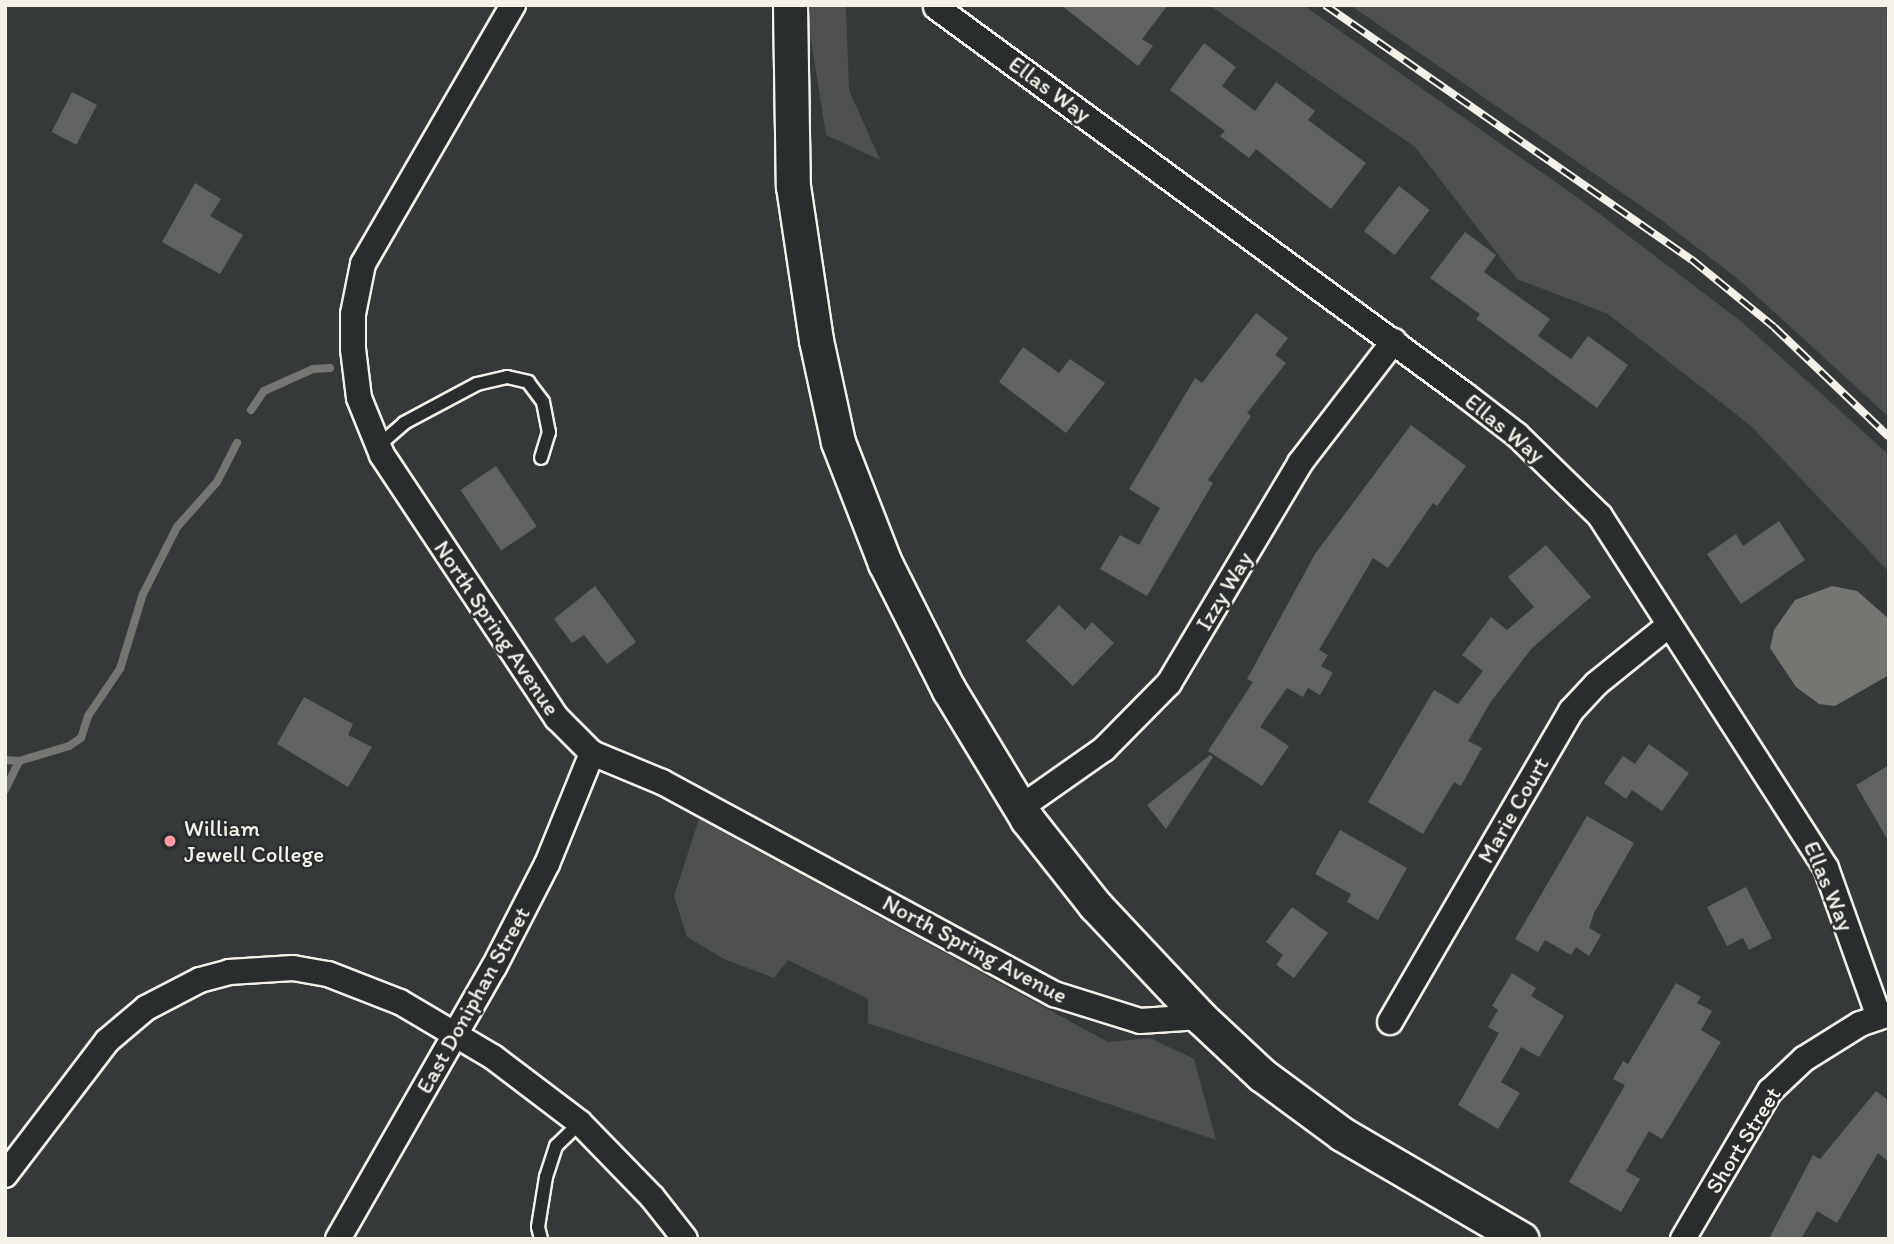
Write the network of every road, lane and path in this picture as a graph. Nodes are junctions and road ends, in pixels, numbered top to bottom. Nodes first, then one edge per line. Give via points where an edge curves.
1 (513, 5) edge
2 (790, 5) edge
3 (936, 6) edge
4 (1394, 341) junction
5 (378, 446) junction
6 (541, 458) dead end
7 (1669, 625) junction
8 (592, 752) junction
9 (1020, 808) junction
10 (1884, 1016) edge
11 (1200, 1017) junction
12 (1390, 1022) dead end
13 (456, 1032) junction
14 (580, 1123) junction
15 (5, 1175) edge
16 (338, 1239) edge
17 (541, 1239) edge
18 (685, 1239) edge
19 (1522, 1239) edge
20 (1683, 1239) edge

1 - 5 street, North Spring Avenue via 363,264 353,314 352,349 359,398
2 - 9 main road via 793,186 816,340 838,442 885,563 949,690
3 - 4 street, Ellas Way
4 - 7 street, Ellas Way via 1560,474 1600,516
4 - 9 street, Izzy Way via 1300,463 1169,683 1104,749
5 - 6 lane via 404,424 477,384 507,377 528,382 543,402 550,432
5 - 8 street, North Spring Avenue via 557,718
7 - 10 street, Ellas Way via 1826,868
7 - 12 street, Marie Court via 1596,684 1571,711
8 - 11 street, North Spring Avenue via 662,782 1054,993 1140,1021
8 - 13 street, East Doniphan Street via 547,864
9 - 11 main road via 1095,905
10 - 20 street, Short Street via 1860,1024 1804,1059 1770,1091
11 - 19 main road via 1262,1075 1342,1134
13 - 14 street
13 - 15 street via 400,1002 328,974 262,969 200,980 167,994 118,1030
13 - 16 street, East Doniphan Street
14 - 17 lane via 552,1156 538,1227
14 - 18 street via 652,1197

